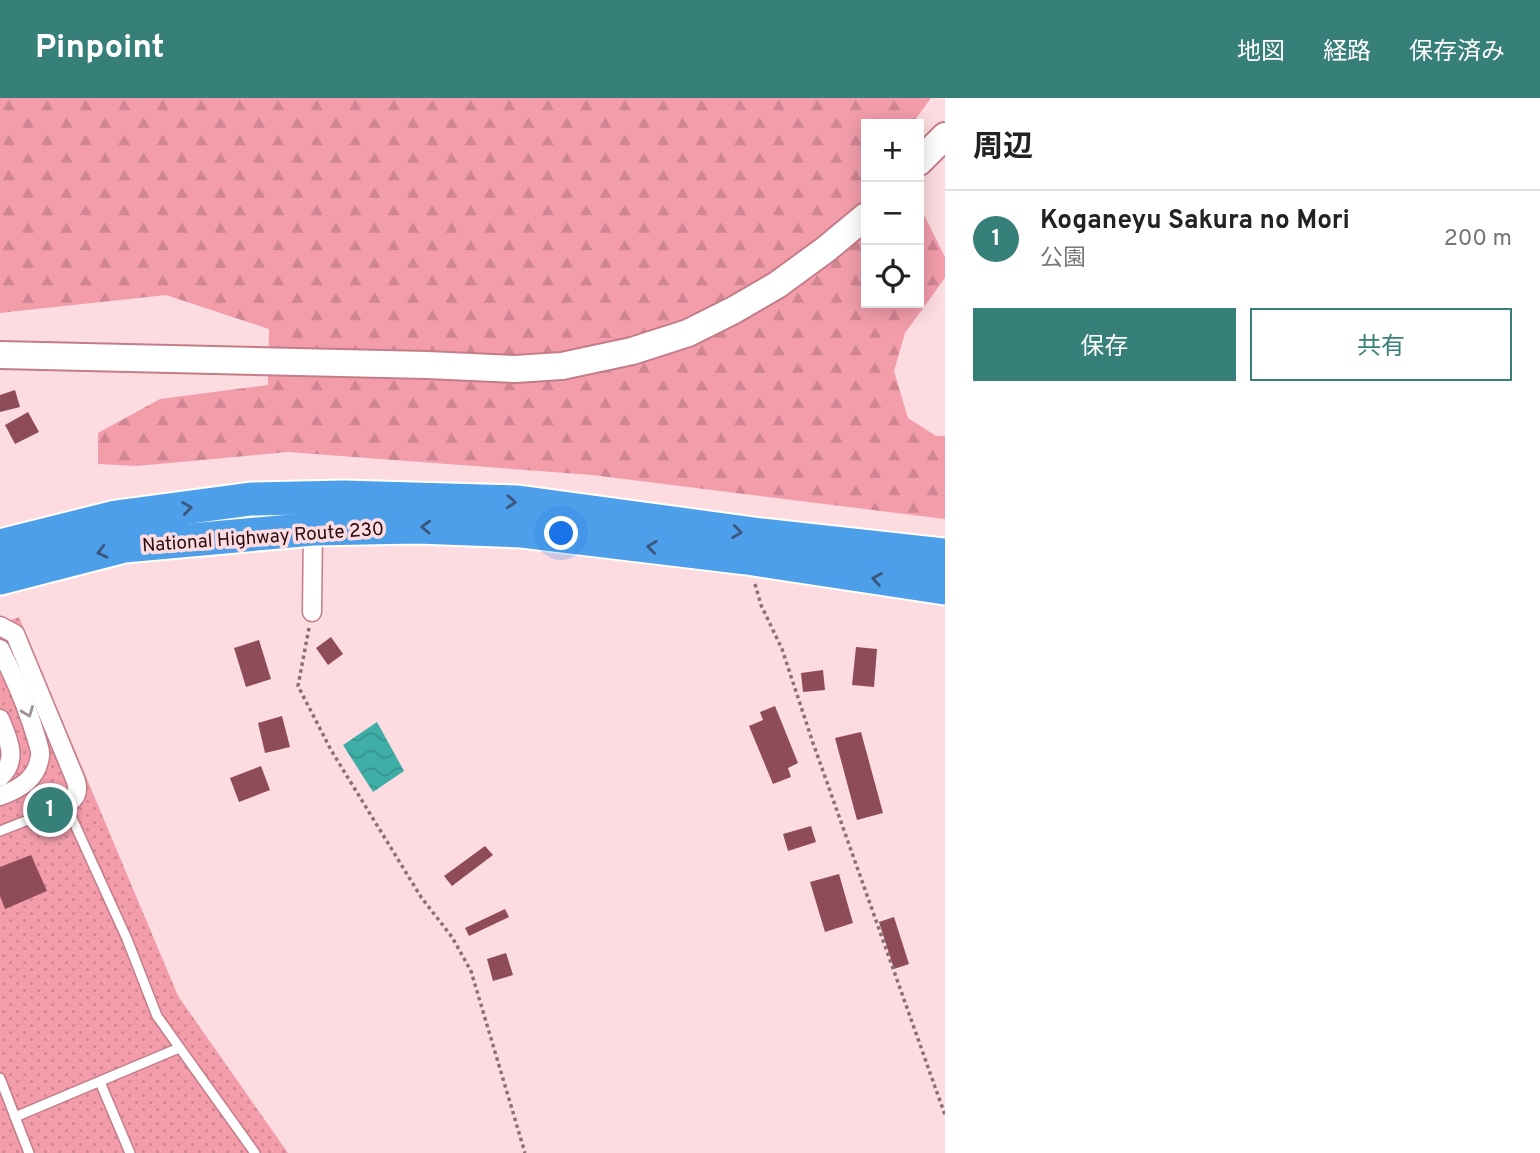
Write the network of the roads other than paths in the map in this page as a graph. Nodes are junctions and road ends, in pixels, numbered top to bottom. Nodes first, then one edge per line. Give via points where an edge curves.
1 (945, 135) edge
2 (924, 157) edge
3 (861, 220) edge
4 (0, 355) edge
5 (313, 529) junction
6 (0, 546) edge
7 (945, 555) edge
8 (0, 578) edge
9 (945, 588) edge
10 (312, 612) road end
11 (0, 626) edge
12 (0, 649) edge
13 (0, 719) edge
14 (0, 777) edge
15 (0, 796) edge
16 (66, 805) junction
17 (0, 831) edge
18 (179, 1048) junction
19 (0, 1078) edge
20 (100, 1082) junction
21 (15, 1117) junction
22 (29, 1153) edge
23 (130, 1153) edge
24 (255, 1153) edge

1 - 2 street
3 - 4 street via 776,285 688,333 562,366 515,369
5 -> 8 highway, National Highway Route 230 via 124,547
9 -> 5 highway, National Highway Route 230 via 522,531
5 - 10 street
6 -> 7 highway, National Highway Route 230 via 116,517 251,499 343,497 518,502
11 - 16 street via 15,634 76,781 75,798
12 -> 15 street via 30,716 41,755 33,775 18,790
13 - 14 street via 12,748 6,772
16 - 17 lane
16 - 18 lane via 157,1016
18 - 20 lane
18 - 24 lane
19 - 21 lane
20 - 21 lane
20 - 23 lane
21 - 22 lane

